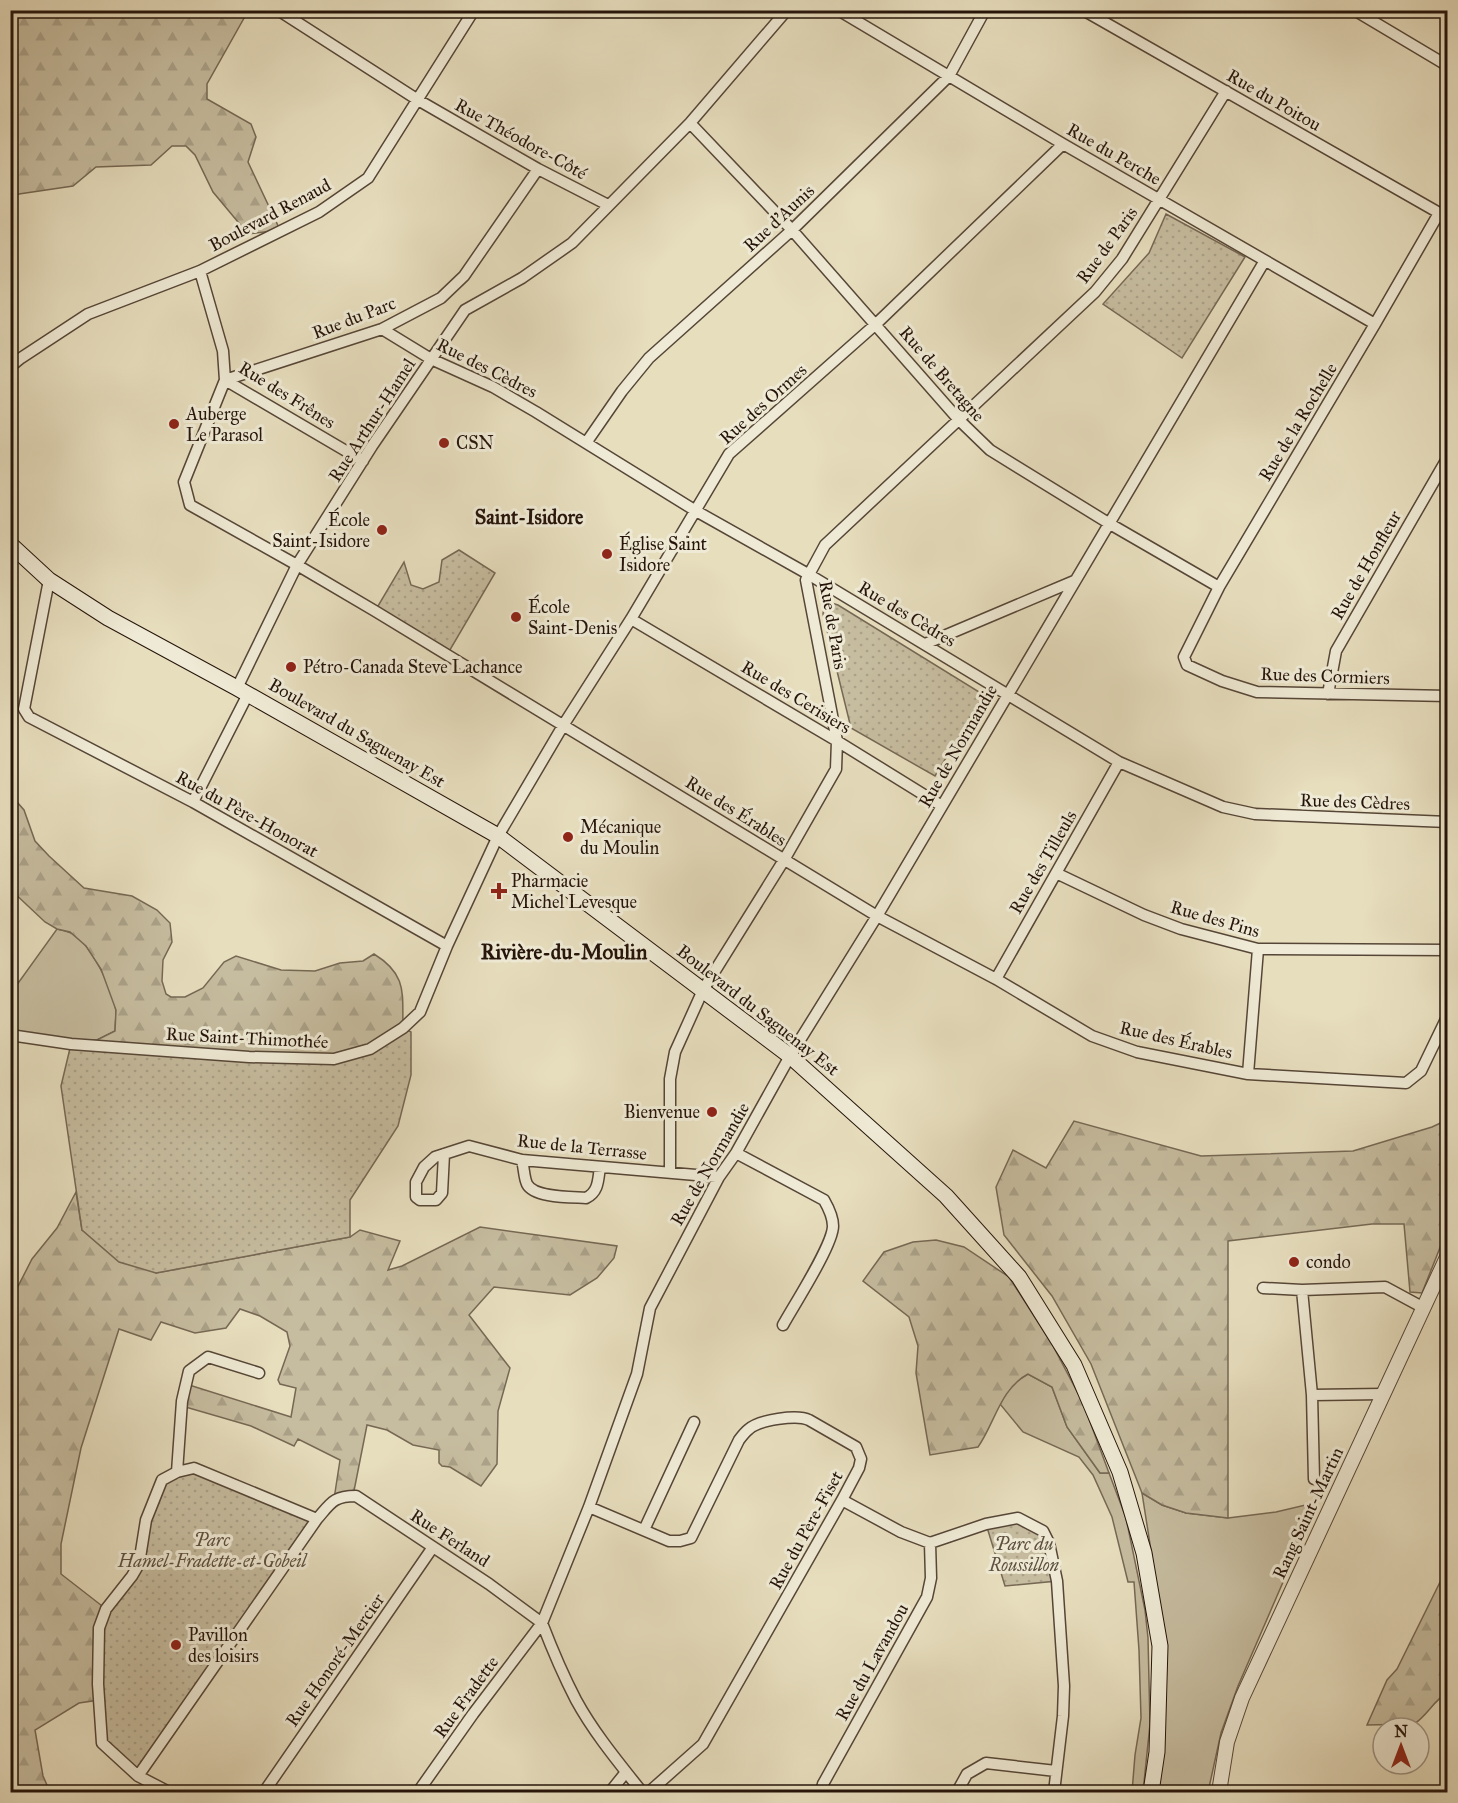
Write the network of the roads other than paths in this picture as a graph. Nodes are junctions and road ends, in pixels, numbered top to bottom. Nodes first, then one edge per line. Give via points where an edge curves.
1 (278, 10) edge
2 (474, 10) edge
3 (787, 10) edge
4 (838, 10) edge
5 (985, 10) edge
6 (1083, 10) edge
7 (1353, 10) edge
8 (1448, 66) edge
9 (949, 76) junction
10 (1226, 91) junction
11 (417, 100) junction
12 (690, 123) junction
13 (1063, 144) junction
14 (538, 169) junction
15 (1160, 200) junction
16 (608, 205) junction
17 (1443, 215) edge
18 (792, 230) junction
19 (1264, 262) junction
20 (200, 271) junction
21 (876, 324) junction
22 (1375, 324) junction
23 (382, 329) junction
24 (432, 359) junction
25 (10, 367) edge
26 (225, 380) junction
27 (959, 420) junction
28 (586, 443) junction
29 (1448, 457) edge
30 (363, 461) junction
31 (696, 511) junction
32 (1110, 524) junction
33 (10, 544) edge
34 (297, 565) junction
35 (808, 573) junction
36 (49, 580) junction
37 (1074, 581) junction
38 (1219, 587) junction
39 (631, 619) junction
40 (925, 644) junction
41 (1188, 650) joint
42 (243, 691) junction
43 (1007, 694) junction
44 (1328, 694) junction
45 (1448, 696) edge
46 (564, 724) junction
47 (837, 741) junction
48 (1119, 762) junction
49 (193, 802) junction
50 (942, 806) junction
51 (1448, 822) edge
52 (498, 836) junction
53 (784, 860) junction
54 (1056, 873) junction
55 (877, 915) junction
56 (447, 946) junction
57 (1258, 949) junction
58 (1448, 950) edge
59 (996, 979) junction
60 (703, 990) junction
61 (1448, 1015) edge
62 (10, 1035) edge
63 (790, 1056) junction
64 (1248, 1074) junction
65 (736, 1153) junction
66 (444, 1154) dead end
67 (522, 1161) junction
68 (600, 1167) junction
69 (670, 1172) junction
70 (719, 1176) junction
71 (10, 1186) edge
72 (10, 1196) edge
73 (1448, 1255) edge
74 (1263, 1288) dead end
75 (1302, 1290) junction
76 (1422, 1307) junction
77 (783, 1325) dead end
78 (259, 1373) dead end
79 (1383, 1394) junction
80 (1312, 1395) junction
81 (694, 1422) dead end
82 (177, 1472) junction
83 (1314, 1479) dead end
84 (842, 1500) junction
85 (589, 1507) junction
86 (317, 1519) junction
87 (644, 1530) junction
88 (930, 1543) junction
89 (433, 1547) junction
90 (542, 1623) junction
91 (1056, 1771) junction
92 (626, 1772) junction
93 (138, 1776) junction
94 (170, 1792) edge
95 (264, 1792) edge
96 (418, 1792) edge
97 (610, 1792) edge
98 (642, 1792) edge
99 (649, 1792) edge
100 (821, 1792) edge
101 (957, 1792) edge
102 (1054, 1792) edge
103 (1151, 1792) edge
104 (1219, 1792) edge

1 - 11 street, Rue Théodore-Côté
2 - 11 street, Boulevard Renaud
3 - 12 street, Rue Arthur-Hamel
4 - 9 street, Rue du Perche
5 - 9 street, Rue d'Aunis
6 - 10 street, Rue du Poitou
7 - 8 street
9 - 13 street, Rue du Perche
9 - 18 street, Rue d'Aunis
10 - 15 street, Rue de Paris
10 - 17 street, Rue du Poitou
11 - 14 street, Rue Théodore-Côté
11 - 20 street, Boulevard Renaud via 368,178 319,212
12 - 16 street, Rue Arthur-Hamel
12 - 18 street, Rue de Bretagne
13 - 15 street, Rue du Perche
13 - 21 street, Rue des Ormes
14 - 16 street, Rue Théodore-Côté
14 - 23 street, Rue du Parc via 464,276 441,298
15 - 19 street, Rue du Perche
15 - 27 street, Rue de Paris via 1122,259 1095,292
16 - 24 street, Rue Arthur-Hamel via 572,243 522,278 465,310
17 - 22 street, Rue de la Rochelle
18 - 21 street, Rue de Bretagne
18 - 28 street, Rue d'Aunis via 649,358
19 - 22 street, Rue du Perche
19 - 32 street, Rue de Normandie
20 - 25 street, Boulevard Renaud via 88,314
20 - 26 street, Rue des Frênes via 224,351
21 - 27 street, Rue de Bretagne
21 - 31 street, Rue des Ormes via 729,453
22 - 38 street, Rue de la Rochelle
23 - 24 street, Rue des Cèdres
23 - 26 street, Rue du Parc
24 - 28 street, Rue des Cèdres via 493,387
24 - 30 street, Rue Arthur-Hamel
26 - 30 street, Rue des Frênes
26 - 34 street, Rue des Érables via 184,482 190,505
27 - 32 street, Rue de Bretagne via 990,450
27 - 35 street, Rue de Paris via 825,545
28 - 31 street, Rue des Cèdres
29 - 44 street, Rue de Honfleur via 1336,651
30 - 34 street, Rue Arthur-Hamel
31 - 35 street, Rue des Cèdres
31 - 39 street, Rue des Ormes
32 - 37 street, Rue de Normandie
32 - 38 street, Rue de Bretagne
33 - 36 main road, Boulevard du Saguenay Est
34 - 42 street, Rue Arthur-Hamel
34 - 46 street, Rue des Érables
35 - 40 street, Rue des Cèdres
35 - 47 street, Rue de Paris via 806,580
36 - 42 main road, Boulevard du Saguenay Est via 108,618
36 - 49 street, Rue du Père-Honorat via 24,709 29,717
37 - 40 street
37 - 43 street, Rue de Normandie
38 - 41 street, Rue de la Rochelle
39 - 46 street, Rue des Ormes
39 - 47 street, Rue des Cerisiers
40 - 43 street, Rue des Cèdres
41 - 44 street, Rue des Cormiers via 1184,657 1187,665 1257,692
42 - 49 street, Rue Arthur-Hamel
42 - 52 main road, Boulevard du Saguenay Est
43 - 48 street, Rue des Cèdres
43 - 50 street, Rue de Normandie
44 - 45 street, Rue des Cormiers
46 - 52 street, Rue des Ormes
46 - 53 street, Rue des Érables
47 - 50 street, Rue des Cerisiers
47 - 53 street, Rue de Paris via 836,769
48 - 51 street, Rue des Cèdres via 1223,807 1255,814
48 - 54 street, Rue des Tilleuls
49 - 56 street, Rue du Père-Honorat
50 - 55 street, Rue de Normandie
52 - 56 street, Rue Saint-Thimothée
52 - 60 main road, Boulevard du Saguenay Est
53 - 55 street, Rue des Érables
53 - 60 street, Rue de Paris
54 - 57 street, Rue des Pins via 1144,915
54 - 59 street, Rue des Tilleuls
55 - 59 street, Rue des Érables
55 - 63 street, Rue de Normandie
56 - 62 street, Rue Saint-Thimothée via 420,1012 370,1049 334,1059 71,1044
57 - 58 street, Rue des Pins
57 - 64 street
59 - 64 street, Rue des Érables via 1092,1035 1137,1052
60 - 63 main road, Boulevard du Saguenay Est
60 - 69 street, Rue de Paris via 673,1061
61 - 64 street, Rue des Érables via 1421,1071 1406,1083
63 - 65 street, Rue de Normandie
63 - 103 main road, Boulevard du Saguenay Est via 946,1196 1019,1277 1074,1365 1120,1472 1144,1553 1160,1646 1157,1752
65 - 70 street, Rue de Normandie
65 - 77 street via 824,1200 830,1211 833,1226 829,1242
66 - 67 street, Rue de la Terrasse via 469,1146
67 - 68 street, Rue de la Terrasse
67 - 68 street via 527,1185 533,1191 586,1198 597,1187
68 - 69 street, Rue de la Terrasse
69 - 70 street, Rue de la Terrasse
70 - 85 street, Rue de Normandie via 650,1308 637,1374
71 - 72 street
73 - 76 street, Rang Saint-Martin
74 - 75 street
75 - 76 street via 1385,1287
75 - 80 street
76 - 79 street, Rang Saint-Martin
78 - 82 street via 208,1357 189,1371 182,1401
79 - 80 street
79 - 104 street, Rang Saint-Martin via 1242,1698 1227,1742
80 - 83 street
81 - 87 street
82 - 86 street via 194,1468
82 - 93 street via 162,1480 146,1520 139,1564 106,1610 99,1628 102,1743
84 - 87 street, Rue du Père-Fiset via 860,1468 856,1447 803,1417 786,1417 750,1427 739,1440 691,1538 669,1541
84 - 88 street
84 - 99 street, Rue du Père-Fiset via 703,1744
85 - 87 street, Rue du Père-Fiset
85 - 90 street, Rue de Normandie
86 - 89 street, Rue Ferland via 334,1499 356,1496
86 - 93 street
88 - 91 street via 1018,1518 1043,1531 1057,1581 1064,1686
88 - 100 street, Rue du Lavandou via 927,1597
89 - 90 street, Rue Ferland
89 - 95 street, Rue Honoré-Mercier
90 - 92 street via 577,1701
90 - 96 street, Rue Fradette
91 - 101 street via 986,1763 967,1774
91 - 102 street
92 - 97 street
92 - 98 street
93 - 94 street

